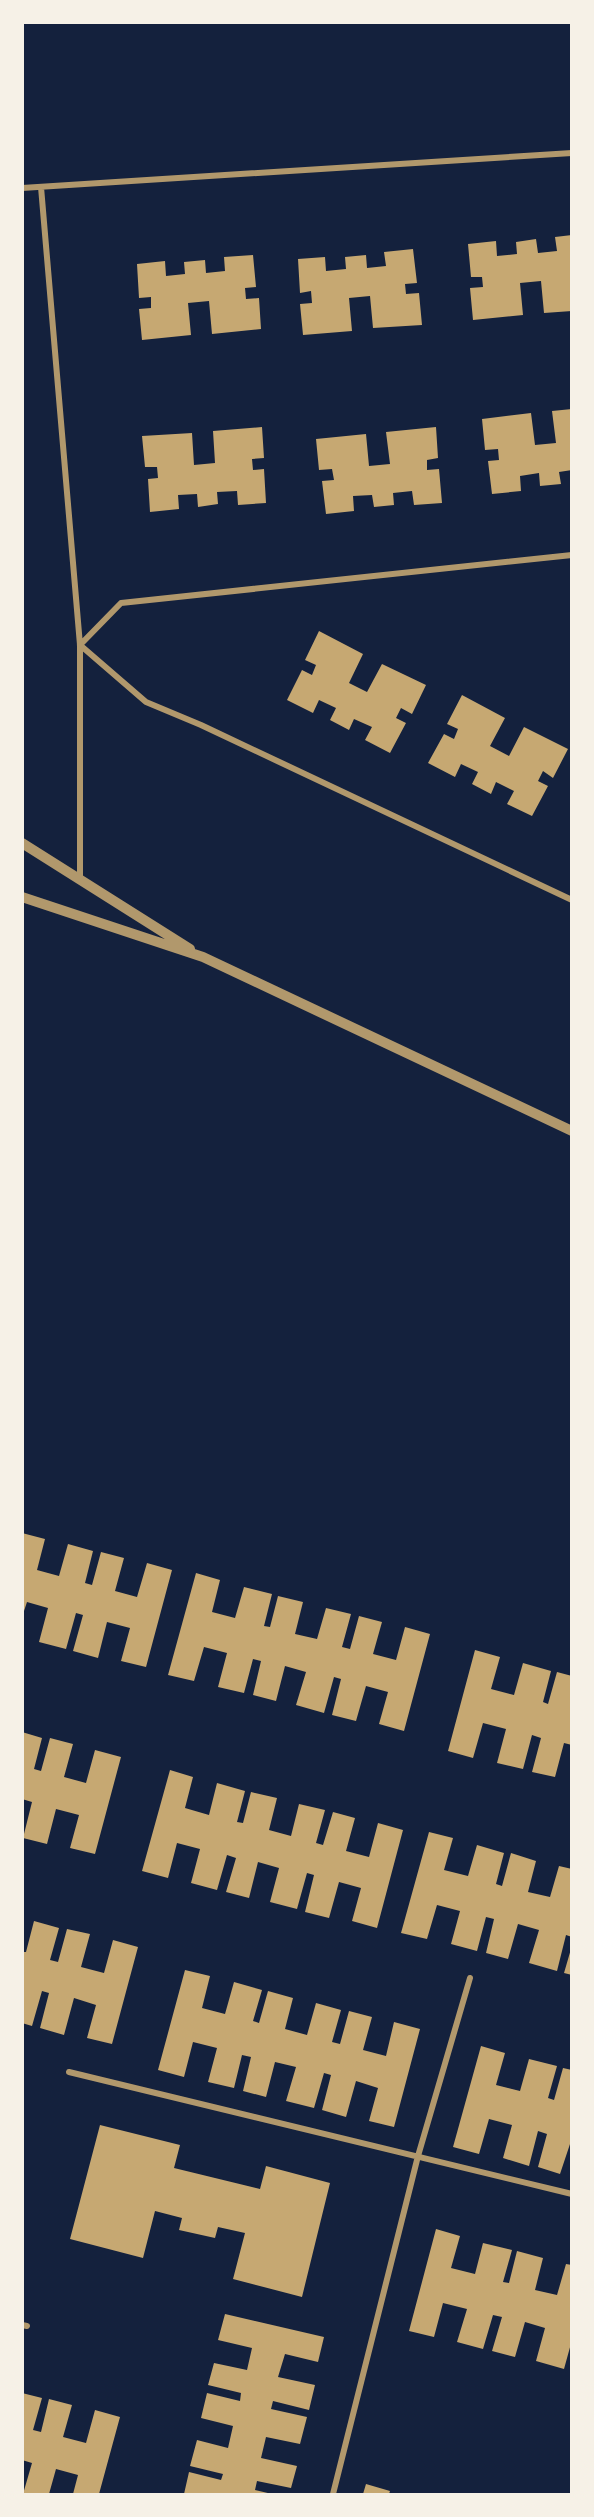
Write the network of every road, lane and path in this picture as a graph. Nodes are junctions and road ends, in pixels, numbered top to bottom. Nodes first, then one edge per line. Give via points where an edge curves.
1 (572, 153) edge
2 (41, 187) junction
3 (22, 188) edge
4 (572, 555) edge
5 (80, 645) junction
6 (22, 843) edge
7 (80, 879) junction
8 (22, 897) edge
9 (572, 900) edge
10 (203, 957) junction
11 (572, 1131) edge
12 (470, 1978) dead end
13 (69, 2072) dead end
14 (418, 2156) junction
15 (572, 2194) edge
16 (333, 2494) edge

1 - 2 street
2 - 3 street
2 - 5 street
4 - 5 street via 121,603
5 - 7 street
5 - 9 street via 146,702
6 - 7 street
7 - 10 street
8 - 10 street
10 - 11 street
12 - 14 street
13 - 14 street
14 - 15 street
14 - 16 street

